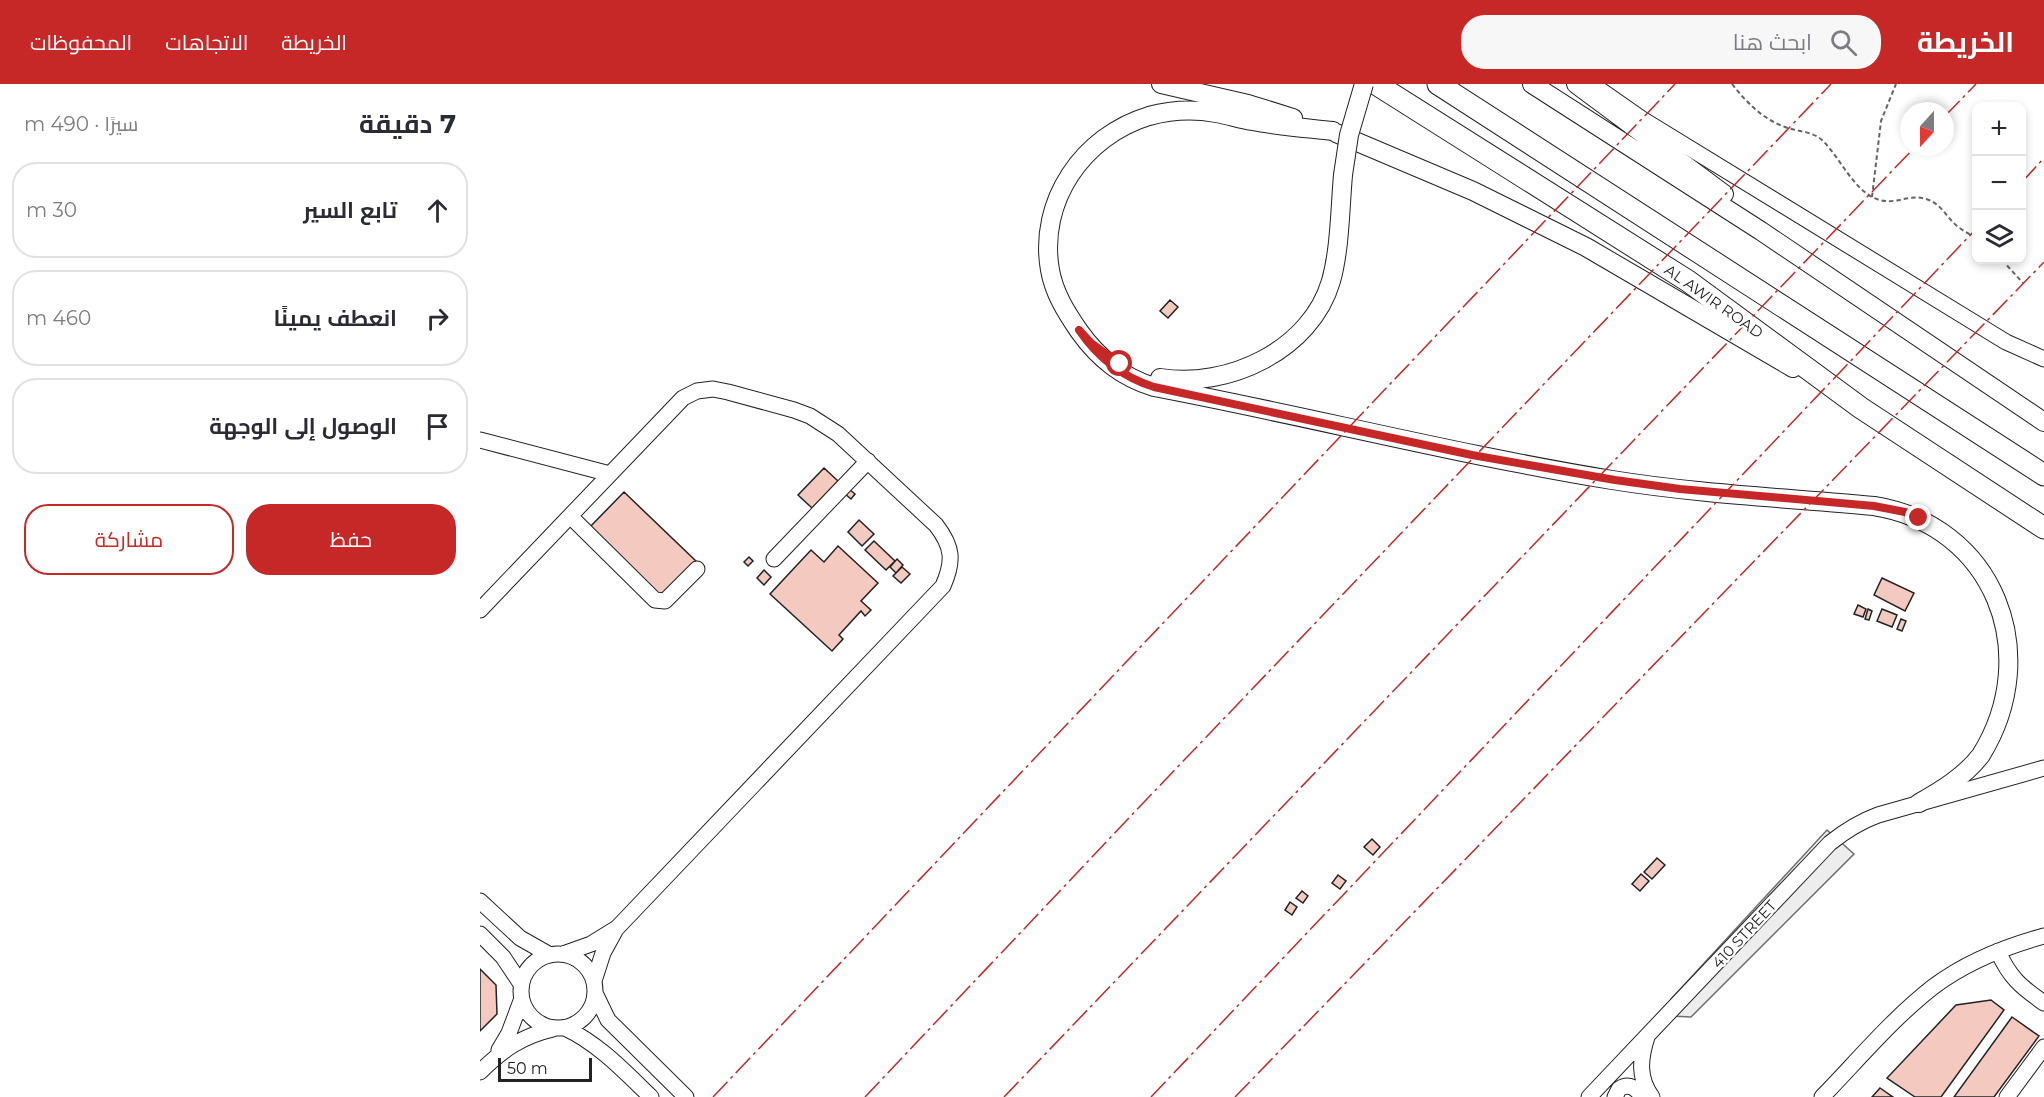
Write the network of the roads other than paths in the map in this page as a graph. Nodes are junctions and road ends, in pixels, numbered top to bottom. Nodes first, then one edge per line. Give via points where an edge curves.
1 (1161, 84) edge
2 (1364, 84) edge
3 (1376, 84) edge
4 (1437, 84) edge
5 (1532, 84) edge
6 (1576, 84) edge
7 (1592, 84) edge
8 (1333, 131) junction
9 (1761, 231) junction
10 (1079, 330) junction
11 (2044, 359) edge
12 (1862, 408) junction
13 (2044, 422) edge
14 (480, 440) edge
15 (868, 461) junction
16 (610, 474) junction
17 (2044, 476) edge
18 (570, 516) junction
19 (2044, 528) edge
20 (774, 559) dead end
21 (698, 569) dead end
22 (480, 610) edge
23 (2044, 768) edge
24 (1919, 802) junction
25 (480, 901) edge
26 (617, 928) junction
27 (480, 934) edge
28 (2044, 936) edge
29 (1998, 951) junction
30 (556, 954) junction
31 (521, 984) junction
32 (594, 987) junction
33 (521, 1001) junction
34 (2044, 1003) edge
35 (559, 1028) junction
36 (1647, 1036) junction
37 (2044, 1047) edge
38 (485, 1067) edge
39 (651, 1097) edge
40 (686, 1097) edge
41 (1589, 1097) edge
42 (1615, 1097) edge
43 (1643, 1097) edge
44 (1652, 1097) edge
45 (1822, 1097) edge
46 (2007, 1097) edge

1 - 8 main road via 1248,104
2 - 10 main road, bridge via 1349,135 1330,283 1307,323 1291,340 1247,368 1188,380 1144,374 1120,364
3 - 12 highway, AL AWIR ROAD via 1688,281
4 - 17 highway, AL AWIR ROAD
5 - 9 main road
6 - 9 main road via 1714,186
7 - 11 street via 2006,342
8 - 10 main road via 1181,110 1136,120 1096,144 1066,179 1054,208 1049,239 1053,284
8 - 12 main road via 1473,191 1586,247
9 - 13 main road
10 - 24 main road via 1096,353 1119,371 1154,387 1543,468 1680,489 1874,506 1905,512 1933,525 1979,562 1998,590 2010,619 2015,651 2005,713 1981,755 1951,783
12 - 19 highway, AL AWIR ROAD
14 - 16 street
15 - 16 street via 810,416 713,389 683,398
15 - 20 street
15 - 26 street via 946,538 951,554 950,571 943,586
16 - 18 street
18 - 21 street via 655,600 665,601
18 - 22 street
23 - 24 street, 410 STREET
24 - 36 street, 410 STREET via 1866,819 1830,843
25 - 30 street via 520,938
26 - 30 street via 591,944
26 - 32 street via 603,953
27 - 31 street via 503,957
28 - 29 street
29 - 34 street via 2012,977
29 - 45 street via 1954,973 1915,1002
30 - 31 street via 531,965
30 - 32 street via 582,963
31 - 33 street
32 - 35 street via 593,1005 586,1016 577,1024
32 - 40 street via 600,1007 613,1026
33 - 35 street via 533,1019
33 - 38 street via 509,1033
35 - 38 street via 519,1040
35 - 39 street via 579,1035 604,1052
36 - 41 street, 410 STREET
36 - 44 street via 1641,1066 1643,1082
37 - 46 street
42 - 43 street via 1619,1089 1629,1085

